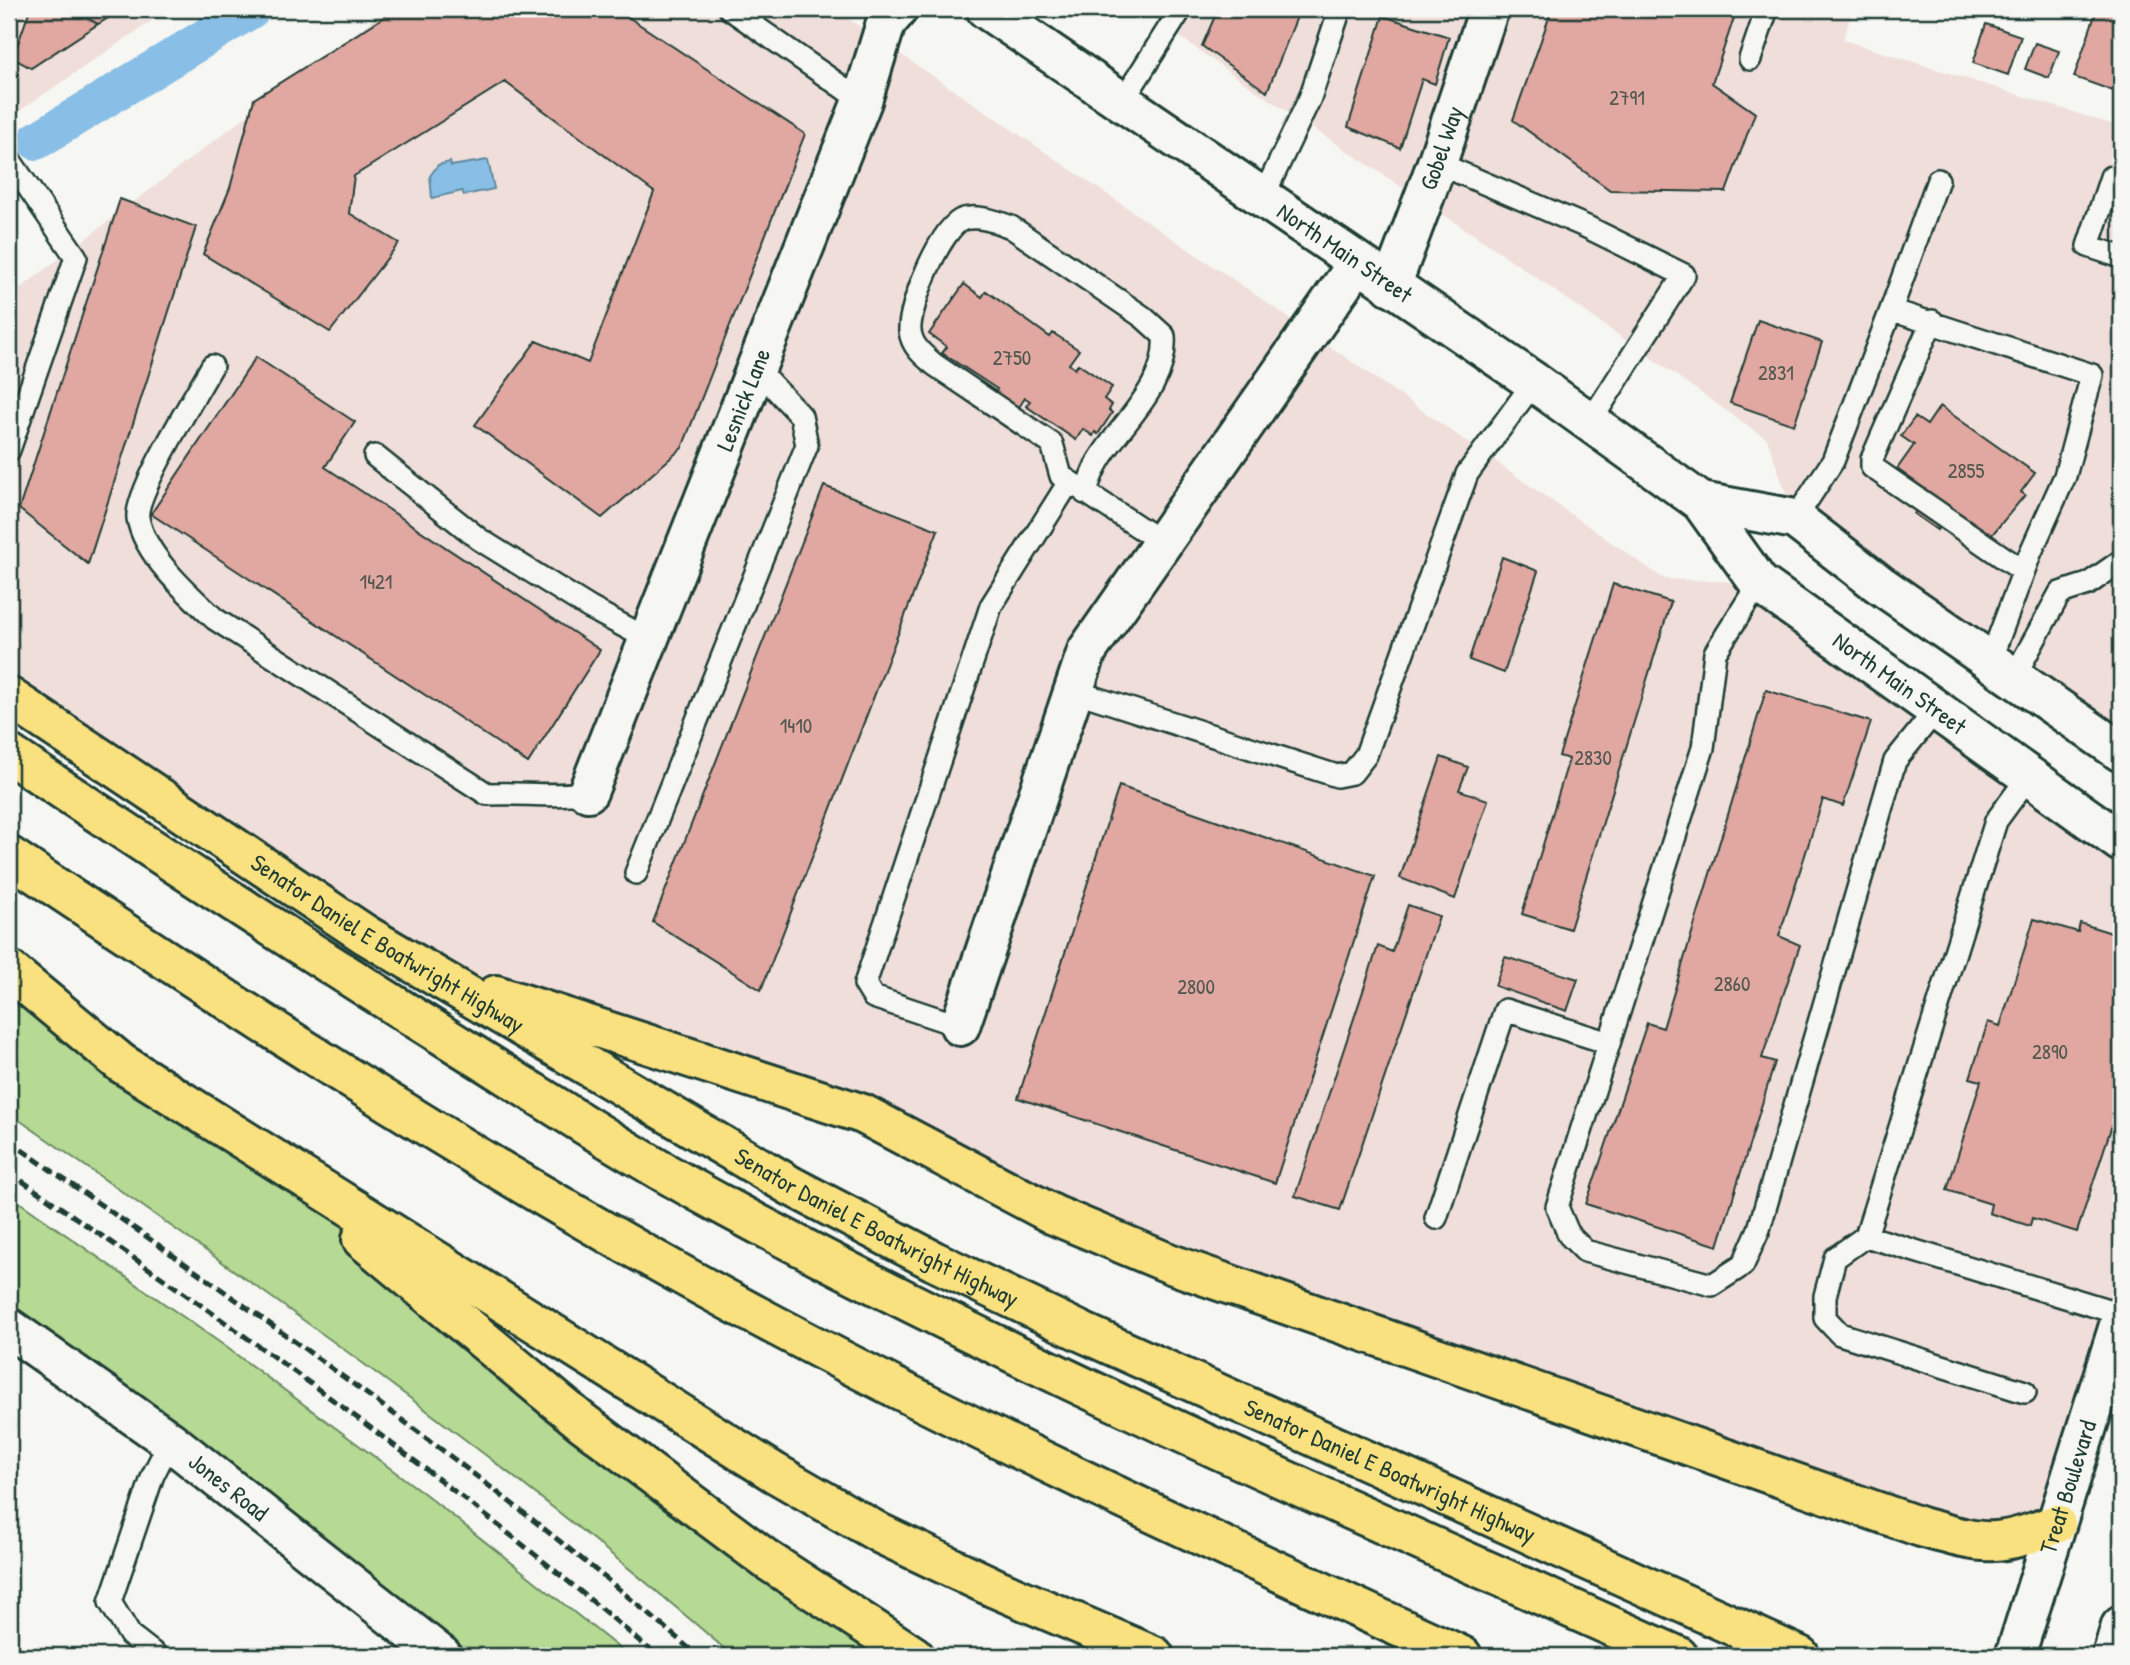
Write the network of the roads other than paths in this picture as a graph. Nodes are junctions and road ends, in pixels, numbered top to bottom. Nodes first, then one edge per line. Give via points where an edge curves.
1 (730, 9) edge
2 (898, 9) edge
3 (986, 9) edge
4 (1181, 9) edge
5 (1340, 9) edge
6 (1489, 9) edge
7 (1767, 9) edge
8 (1750, 59) dead end
9 (862, 101) junction
10 (1122, 102) junction
11 (9, 159) edge
12 (1437, 163) junction
13 (1938, 180) dead end
14 (2121, 181) edge
15 (1262, 199) junction
16 (2121, 257) edge
17 (1357, 264) junction
18 (1391, 286) junction
19 (1891, 310) junction
20 (1932, 321) junction
21 (212, 366) dead end
22 (756, 368) junction
23 (1534, 382) junction
24 (1590, 422) junction
25 (9, 445) edge
26 (375, 456) dead end
27 (1077, 487) junction
28 (1701, 502) junction
29 (1794, 519) junction
30 (1163, 543) junction
31 (2121, 561) edge
32 (2023, 571) junction
33 (1759, 583) junction
34 (648, 639) junction
35 (2002, 669) junction
36 (1074, 691) junction
37 (9, 697) edge
38 (1936, 710) junction
39 (2121, 752) edge
40 (9, 754) edge
41 (2029, 776) junction
42 (588, 792) joint
43 (2121, 842) edge
44 (9, 856) edge
45 (636, 873) dead end
46 (9, 970) edge
47 (426, 972) junction
48 (960, 1026) joint
49 (1609, 1043) junction
50 (253, 1148) junction
51 (1436, 1218) dead end
52 (1866, 1236) junction
53 (2121, 1316) edge
54 (9, 1328) edge
55 (2025, 1392) dead end
56 (170, 1441) junction
57 (2056, 1524) junction
58 (2121, 1626) edge
59 (2020, 1640) edge
60 (157, 1656) edge
61 (442, 1656) edge
62 (914, 1656) edge
63 (1154, 1656) edge
64 (1462, 1656) edge
65 (1678, 1656) edge
66 (1800, 1656) edge
67 (2112, 1656) edge

1 - 9 lane
2 - 9 street, Lesnick Lane via 886,23
3 - 10 street, North Main Street
4 - 10 lane
5 - 15 lane via 1310,98
6 - 12 street, Gobel Way
7 - 8 lane
9 - 22 street, Lesnick Lane
10 - 15 street, North Main Street
11 - 25 lane via 76,257
12 - 18 street, Gobel Way
12 - 24 lane via 1587,227 1684,275
13 - 19 lane
14 - 16 lane via 2111,177 2088,246
15 - 17 street, North Main Street
17 - 18 street, North Main Street
17 - 30 street
18 - 23 street, North Main Street
19 - 20 lane
19 - 29 lane via 1833,461
20 - 32 lane via 1872,467
20 - 32 lane via 2092,375 2065,476
21 - 42 lane via 142,492 137,516 145,541 185,591 215,619 487,794 524,792 559,797
22 - 34 street, Lesnick Lane
22 - 45 lane via 800,416 807,445
23 - 24 street, North Main Street
23 - 36 lane via 1467,474 1366,755 1352,773 1337,776
24 - 28 street, North Main Street
26 - 34 lane via 479,539
27 - 27 lane via 1161,372 1164,336 1011,227 965,218 953,224 939,242 912,312 910,332 917,350 1052,444 1061,476
27 - 30 lane
27 - 48 lane via 991,606 865,984 873,997
28 - 29 street, North Main Street
28 - 33 street, North Main Street
29 - 35 street, North Main Street
30 - 36 street via 1087,651
31 - 35 lane via 2088,584 2060,593
32 - 35 lane
33 - 38 street, North Main Street
33 - 49 lane via 1715,653 1703,748
34 - 42 street, Lesnick Lane
35 - 39 street, North Main Street
36 - 48 street
37 - 47 highway, Senator Daniel E Boatwright Highway via 287,885
38 - 41 street, North Main Street
38 - 49 lane via 1895,761 1759,1229 1743,1265 1712,1285 1585,1251 1569,1235 1557,1207
40 - 65 highway via 333,967 722,1205 864,1280 1212,1447
41 - 43 street, North Main Street
41 - 52 lane via 1996,821
44 - 64 highway via 401,1113 684,1277 975,1427
46 - 50 highway via 121,1063
47 - 57 highway via 863,1114 1054,1215 1171,1264 1921,1527 1983,1544 2020,1539
47 - 66 highway, Senator Daniel E Boatwright Highway via 791,1186 934,1261 1230,1400
49 - 51 lane via 1505,1010
50 - 62 highway via 582,1422 767,1560
50 - 63 highway via 775,1473 881,1534
52 - 53 lane
52 - 55 lane via 1835,1258 1825,1296 1825,1318 1840,1334
53 - 57 street, Treat Boulevard
54 - 56 street, Jones Road
56 - 60 lane via 153,1475 110,1602 130,1635
56 - 61 street, Jones Road
57 - 59 street, Treat Boulevard
58 - 67 street

